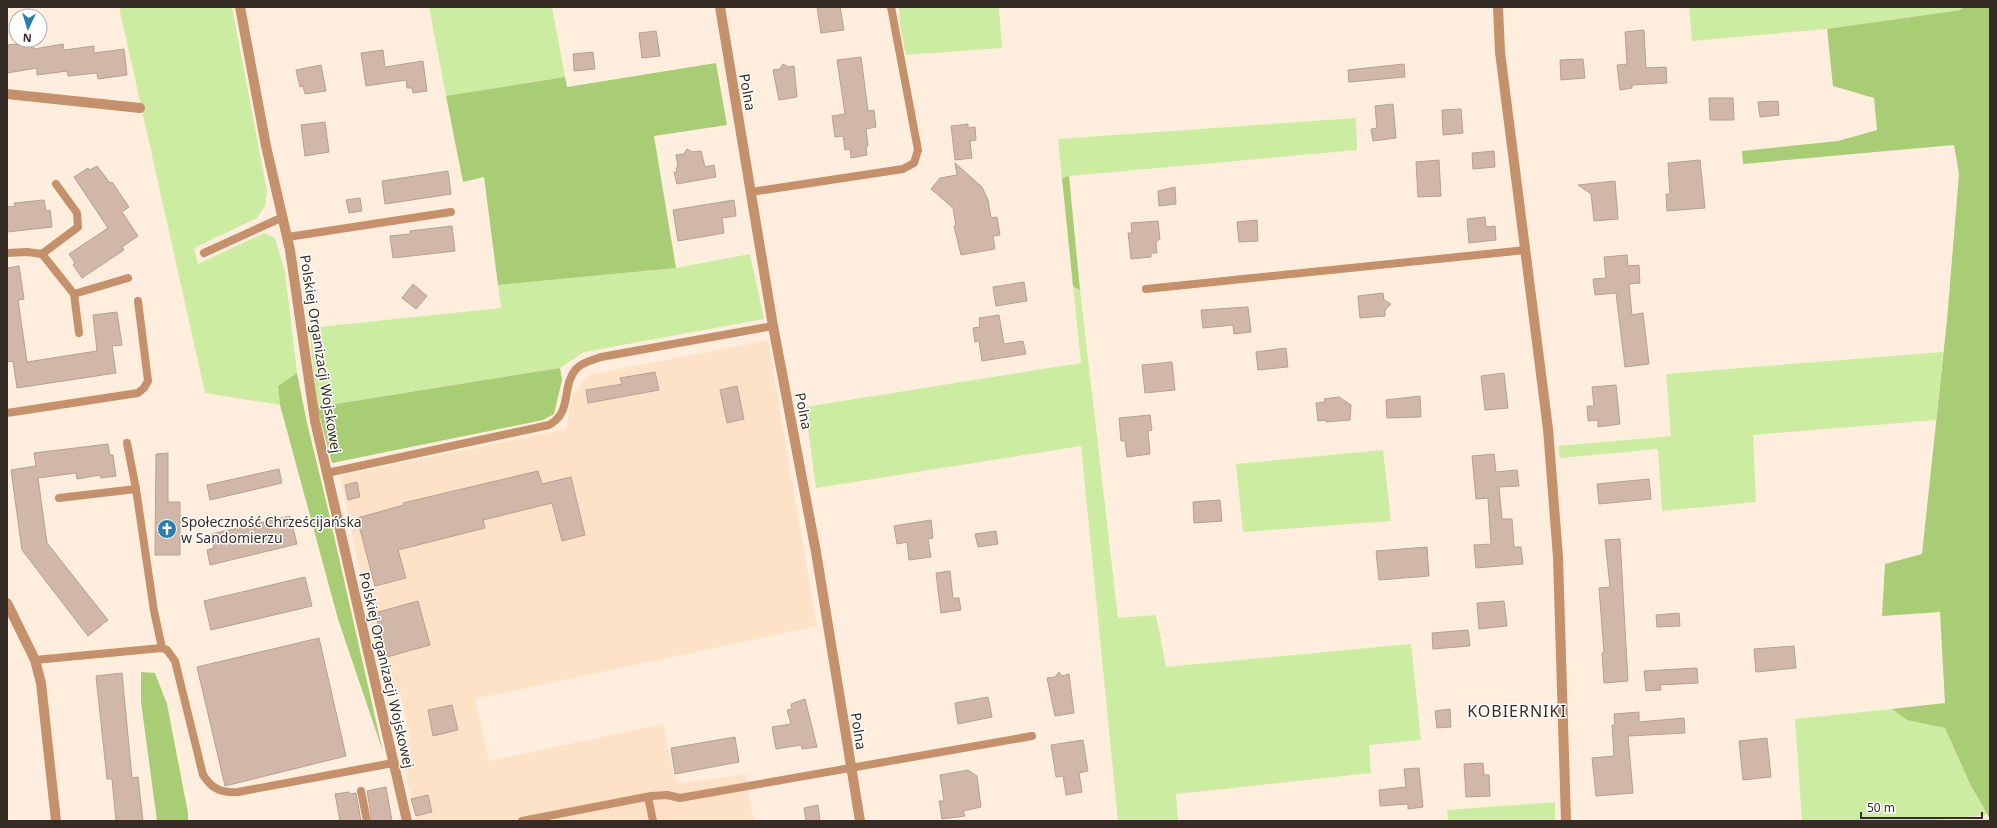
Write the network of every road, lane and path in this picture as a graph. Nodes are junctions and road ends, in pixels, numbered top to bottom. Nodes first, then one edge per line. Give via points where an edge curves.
1 (240, 7) edge
2 (720, 7) edge
3 (891, 7) edge
4 (1498, 7) edge
5 (7, 94) edge
6 (140, 108) dead end
7 (56, 184) dead end
8 (751, 192) junction
9 (451, 212) dead end
10 (283, 217) junction
11 (288, 237) junction
12 (1526, 250) junction
13 (7, 253) edge
14 (204, 253) dead end
15 (42, 254) junction
16 (128, 278) dead end
17 (1146, 289) dead end
18 (74, 294) junction
19 (138, 301) dead end
20 (774, 326) junction
21 (79, 332) dead end
22 (7, 413) edge
23 (128, 443) dead end
24 (327, 473) junction
25 (136, 489) junction
26 (59, 498) dead end
27 (7, 603) edge
28 (162, 648) junction
29 (36, 660) junction
30 (1032, 736) dead end
31 (393, 763) junction
32 (851, 767) junction
33 (361, 791) dead end
34 (648, 797) junction
35 (56, 821) edge
36 (367, 821) edge
37 (407, 821) edge
38 (522, 821) edge
39 (653, 821) edge
40 (860, 821) edge
41 (1566, 821) edge

1 - 10 street, Polskiej Organizacji Wojskowej via 266,146
2 - 8 street, Polna
3 - 8 lane via 918,150 914,163 903,169
4 - 12 street via 1500,52
5 - 6 street
7 - 15 lane via 77,213 78,227
8 - 20 street, Polna
9 - 11 lane
10 - 11 street, Polskiej Organizacji Wojskowej
10 - 14 lane
11 - 24 street, Polskiej Organizacji Wojskowej via 315,421
12 - 17 lane
12 - 41 street via 1548,428 1558,557
13 - 15 lane
15 - 18 lane
16 - 18 lane
18 - 21 lane
19 - 22 lane via 148,381 144,388 138,393
20 - 24 lane via 601,357 576,369 570,380 563,411 558,421 549,425
20 - 32 street, Polna via 816,552
23 - 25 lane
24 - 31 street, Polskiej Organizacji Wojskowej
25 - 26 lane
25 - 28 lane
27 - 29 street
28 - 29 lane
28 - 31 lane via 167,650 175,661 203,776 213,788 221,792 238,792
29 - 35 street via 41,683
30 - 32 lane
31 - 37 street, Polskiej Organizacji Wojskowej
32 - 34 lane via 680,798 667,795
32 - 40 street, Polna
33 - 36 lane
34 - 38 lane
34 - 39 lane

